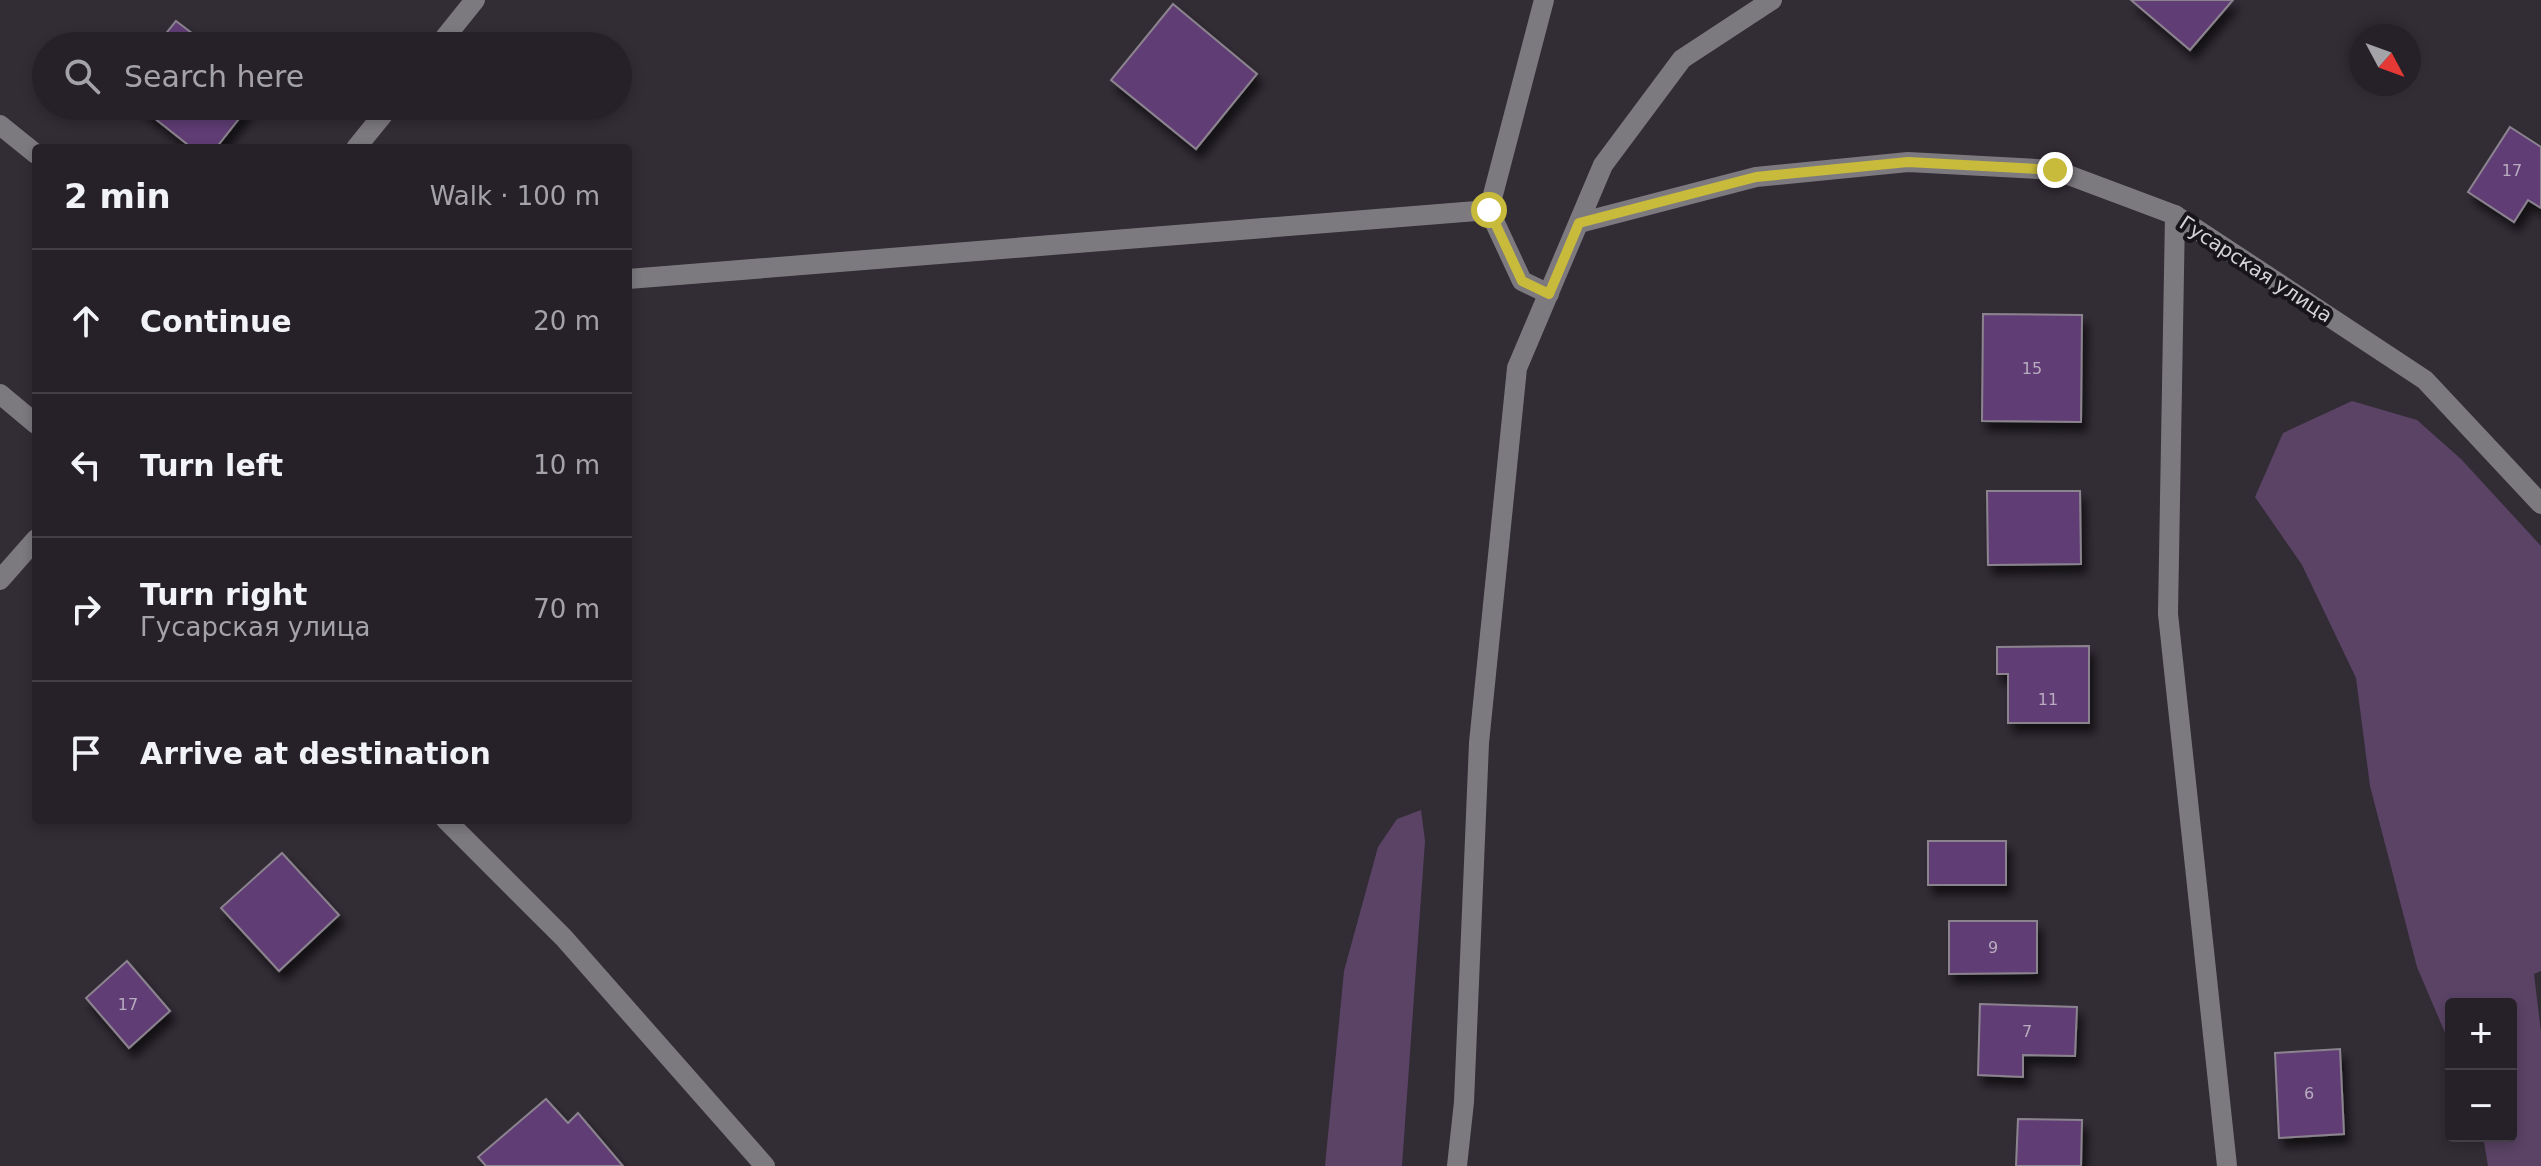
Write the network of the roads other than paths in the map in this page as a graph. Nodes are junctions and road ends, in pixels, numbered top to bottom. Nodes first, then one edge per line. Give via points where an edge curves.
1 (475, 0) edge
2 (1544, 0) edge
3 (1772, 0) edge
4 (449, 32) edge
5 (379, 120) edge
6 (0, 125) edge
7 (359, 144) edge
8 (32, 151) edge
9 (1489, 210) junction
10 (2175, 215) junction
11 (1579, 223) junction
12 (632, 279) edge
13 (1549, 294) junction
14 (0, 394) edge
15 (32, 421) edge
16 (2541, 504) edge
17 (32, 544) edge
18 (0, 580) edge
19 (450, 824) edge
20 (765, 1166) edge
21 (1457, 1166) edge
22 (2227, 1166) edge

1 - 4 street
2 - 9 street
3 - 11 street via 1682,59 1603,165
5 - 7 street
6 - 8 street
9 - 12 street
9 - 13 street via 1522,281
10 - 11 street, Гусарская улица via 2055,170 1908,162 1756,177
10 - 16 street, Гусарская улица via 2425,380
10 - 22 street via 2168,614
11 - 13 street
13 - 21 street via 1517,368 1479,743
14 - 15 street
17 - 18 street
19 - 20 street via 564,938

